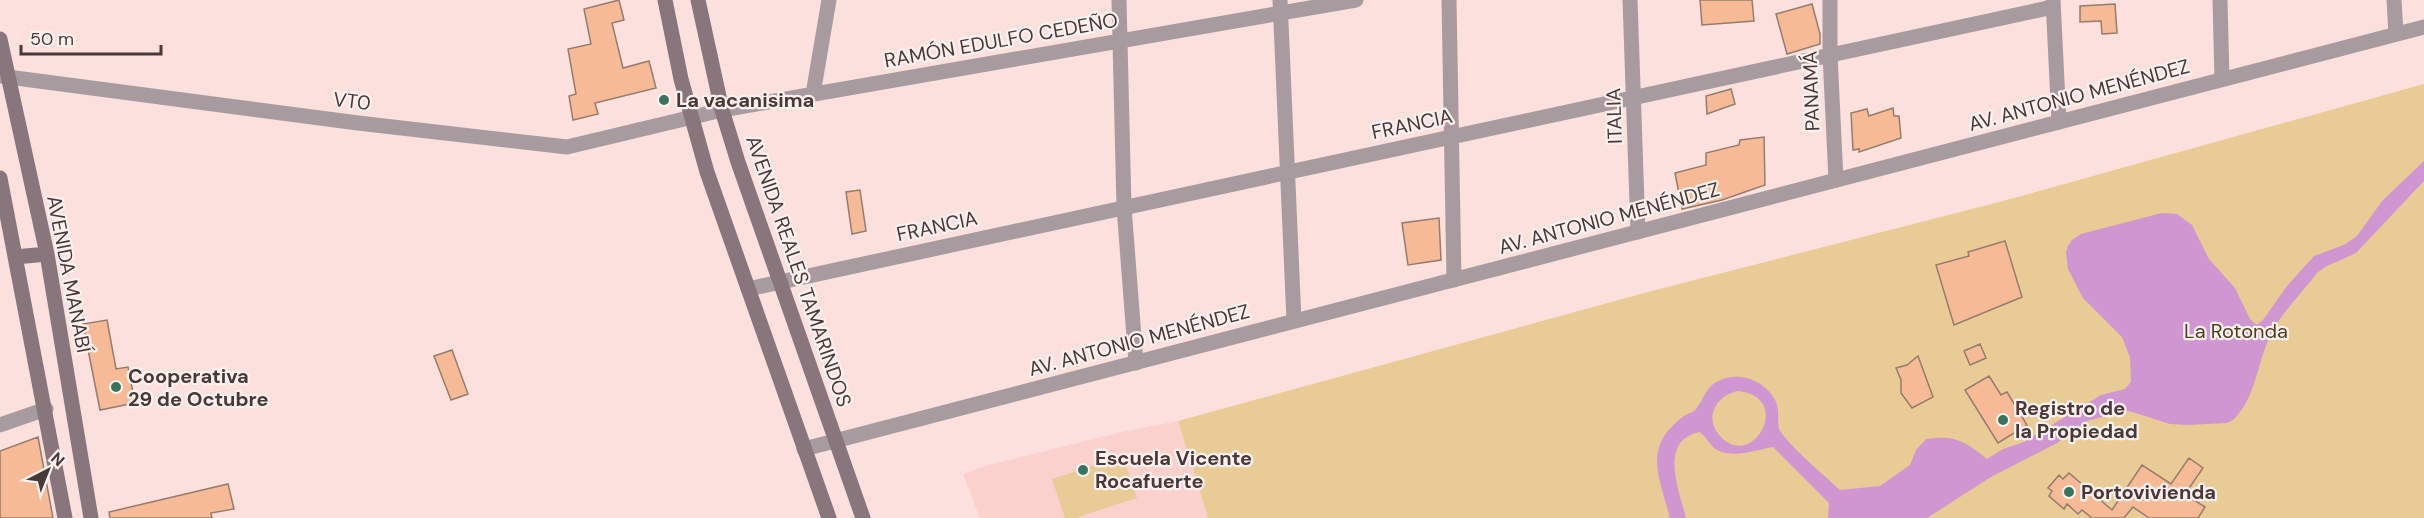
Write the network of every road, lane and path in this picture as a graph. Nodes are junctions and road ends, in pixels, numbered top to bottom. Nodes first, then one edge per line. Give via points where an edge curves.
1 (665, 0) edge
2 (698, 0) edge
3 (829, 0) edge
4 (1119, 0) edge
5 (1356, 0) edge
6 (1449, 0) edge
7 (1630, 0) edge
8 (1830, 0) edge
9 (2220, 0) edge
10 (2394, 0) edge
11 (2053, 3) edge
12 (1280, 6) edge
13 (2424, 27) edge
14 (2396, 34) junction
15 (0, 39) edge
16 (1120, 40) junction
17 (1830, 55) junction
18 (3, 76) edge
19 (2222, 79) junction
20 (813, 94) junction
21 (1634, 97) junction
22 (722, 110) junction
23 (691, 118) junction
24 (2059, 122) junction
25 (1451, 137) junction
26 (1287, 172) junction
27 (0, 178) edge
28 (1836, 180) junction
29 (1124, 207) junction
30 (1638, 232) junction
31 (47, 254) junction
32 (15, 257) junction
33 (1454, 280) junction
34 (779, 281) junction
35 (748, 289) junction
36 (1294, 321) junction
37 (1136, 363) junction
38 (46, 409) junction
39 (0, 425) edge
40 (835, 441) junction
41 (804, 450) junction
42 (65, 518) edge
43 (91, 518) edge
44 (829, 518) edge
45 (864, 518) edge

1 - 23 main road
2 - 22 main road, AVENIDA REALES TAMARINDOS
3 - 20 street
4 - 16 street
5 - 12 street, RAMÓN EDULFO CEDEÑO
6 - 25 street
7 - 21 street, ITALIA
8 - 17 street, PANAMÁ
9 - 19 street
10 - 14 street
11 - 17 street, FRANCIA
11 - 24 street
12 - 16 street, RAMÓN EDULFO CEDEÑO
12 - 26 street
13 - 14 street, AV. ANTONIO MENÉNDEZ
14 - 19 street, AV. ANTONIO MENÉNDEZ
15 - 18 main road, AVENIDA MANABÍ
16 - 20 street, RAMÓN EDULFO CEDEÑO
16 - 29 street
17 - 21 street, FRANCIA
17 - 28 street, PANAMÁ
18 - 23 street, VT0 via 567,147
18 - 31 main road, AVENIDA MANABÍ
19 - 24 street, AV. ANTONIO MENÉNDEZ
20 - 22 street, RAMÓN EDULFO CEDEÑO
21 - 25 street, FRANCIA
21 - 30 street, ITALIA
22 - 23 street, RAMÓN EDULFO CEDEÑO
22 - 34 main road, AVENIDA REALES TAMARINDOS
23 - 35 main road
24 - 28 street, AV. ANTONIO MENÉNDEZ
25 - 26 street, FRANCIA
25 - 33 street
26 - 29 street, FRANCIA
26 - 36 street
27 - 32 main road
28 - 30 street, AV. ANTONIO MENÉNDEZ
29 - 34 street, FRANCIA
29 - 37 street
30 - 33 street, AV. ANTONIO MENÉNDEZ
31 - 32 main road
31 - 43 main road, AVENIDA MANABÍ
32 - 38 main road
33 - 36 street, AV. ANTONIO MENÉNDEZ
34 - 35 street, FRANCIA
34 - 40 main road, AVENIDA REALES TAMARINDOS
35 - 41 main road
36 - 37 street, AV. ANTONIO MENÉNDEZ
37 - 40 street, AV. ANTONIO MENÉNDEZ
38 - 39 street
38 - 42 main road
40 - 41 street, AV. ANTONIO MENÉNDEZ
40 - 45 main road, AVENIDA REALES TAMARINDOS
41 - 44 main road

